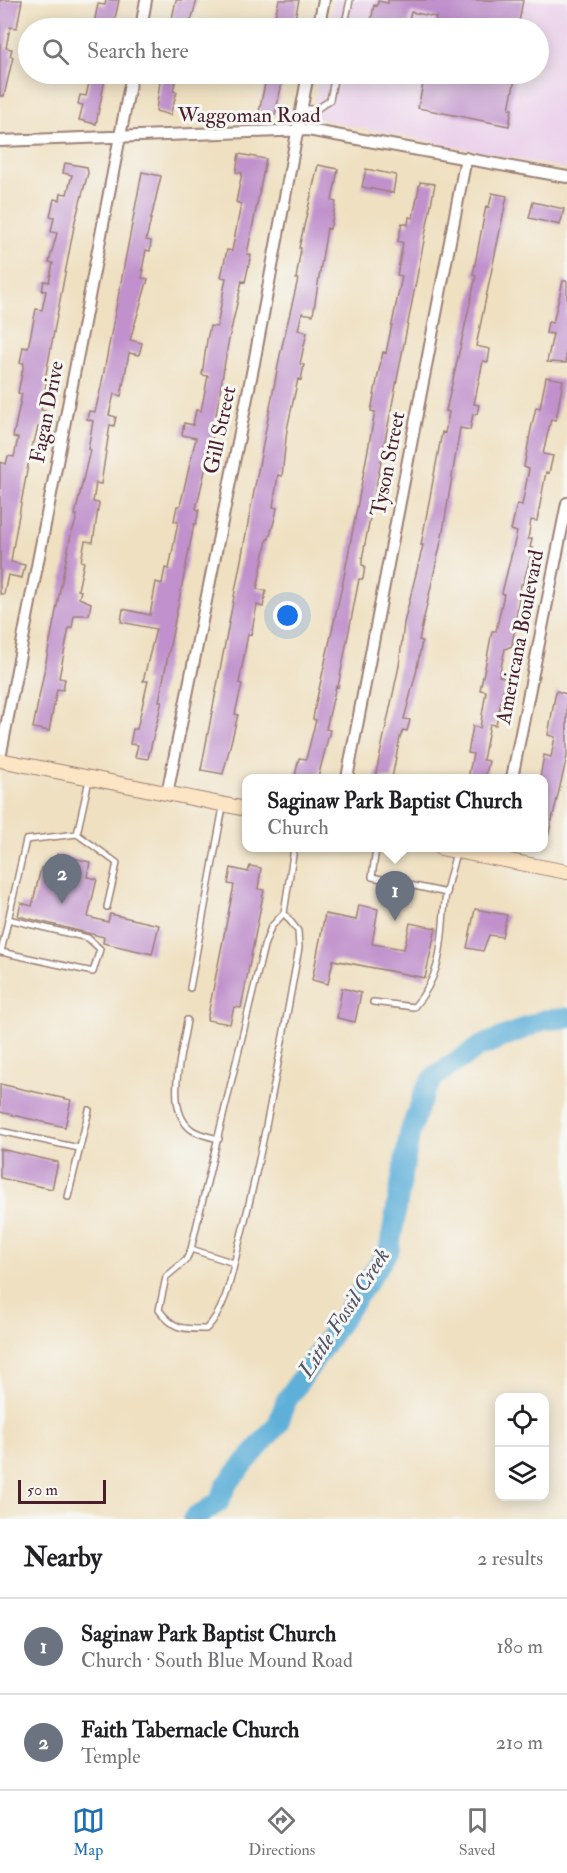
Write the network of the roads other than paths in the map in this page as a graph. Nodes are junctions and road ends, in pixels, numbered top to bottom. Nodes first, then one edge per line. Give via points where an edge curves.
1 (146, 0) edge
2 (324, 0) edge
3 (350, 0) edge
4 (143, 18) edge
5 (320, 18) edge
6 (346, 18) edge
7 (130, 84) edge
8 (306, 84) edge
9 (333, 84) edge
10 (300, 109) junction
11 (296, 130) junction
12 (119, 136) junction
13 (0, 141) edge
14 (466, 158) junction
15 (567, 177) edge
16 (567, 503) edge
17 (0, 759) edge
18 (348, 774) edge
19 (513, 774) edge
20 (90, 778) junction
21 (167, 794) junction
22 (224, 805) junction
23 (242, 808) edge
24 (77, 834) junction
25 (293, 852) edge
26 (375, 852) edge
27 (456, 852) edge
28 (497, 853) edge
29 (567, 872) edge
30 (447, 893) junction
31 (107, 907) dead end
32 (284, 913) junction
33 (8, 920) junction
34 (190, 988) dead end
35 (373, 1002) dead end
36 (187, 1020) dead end
37 (88, 1110) dead end
38 (0, 1131) edge
39 (219, 1139) junction
40 (79, 1148) junction
41 (68, 1197) dead end
42 (191, 1249) junction
43 (234, 1263) junction

1 - 4 street
2 - 5 street
3 - 6 lane
7 - 12 street, Fagan Drive
8 - 10 street, Gill Street
9 - 10 lane via 330,100 317,110
10 - 11 street, Gill Street
11 - 12 street, Waggoman Road
11 - 14 street, Waggoman Road
11 - 21 street, Gill Street via 254,363
12 - 13 street, Waggoman Road
12 - 17 street, Fagan Drive
14 - 15 street, Waggoman Road
14 - 18 street, Tyson Street
16 - 19 street, Americana Boulevard
17 - 20 main road
20 - 21 main road
20 - 24 lane
21 - 22 main road
22 - 23 main road
22 - 34 lane
24 - 31 lane via 117,862
24 - 33 lane via 26,840
25 - 32 lane
26 - 30 lane via 372,877
27 - 30 lane
28 - 29 main road
30 - 35 lane via 438,970 426,994 414,1007
32 - 39 lane via 271,927 264,946
32 - 43 lane via 298,931 299,948 261,1159
33 - 33 lane via 1,952 93,972 100,949 88,938
36 - 39 lane via 177,1109 190,1128
37 - 40 lane
38 - 40 lane
39 - 42 lane
40 - 41 lane
42 - 43 lane
42 - 43 lane via 186,1260 166,1277 159,1310 169,1323 184,1329 206,1329 215,1320

